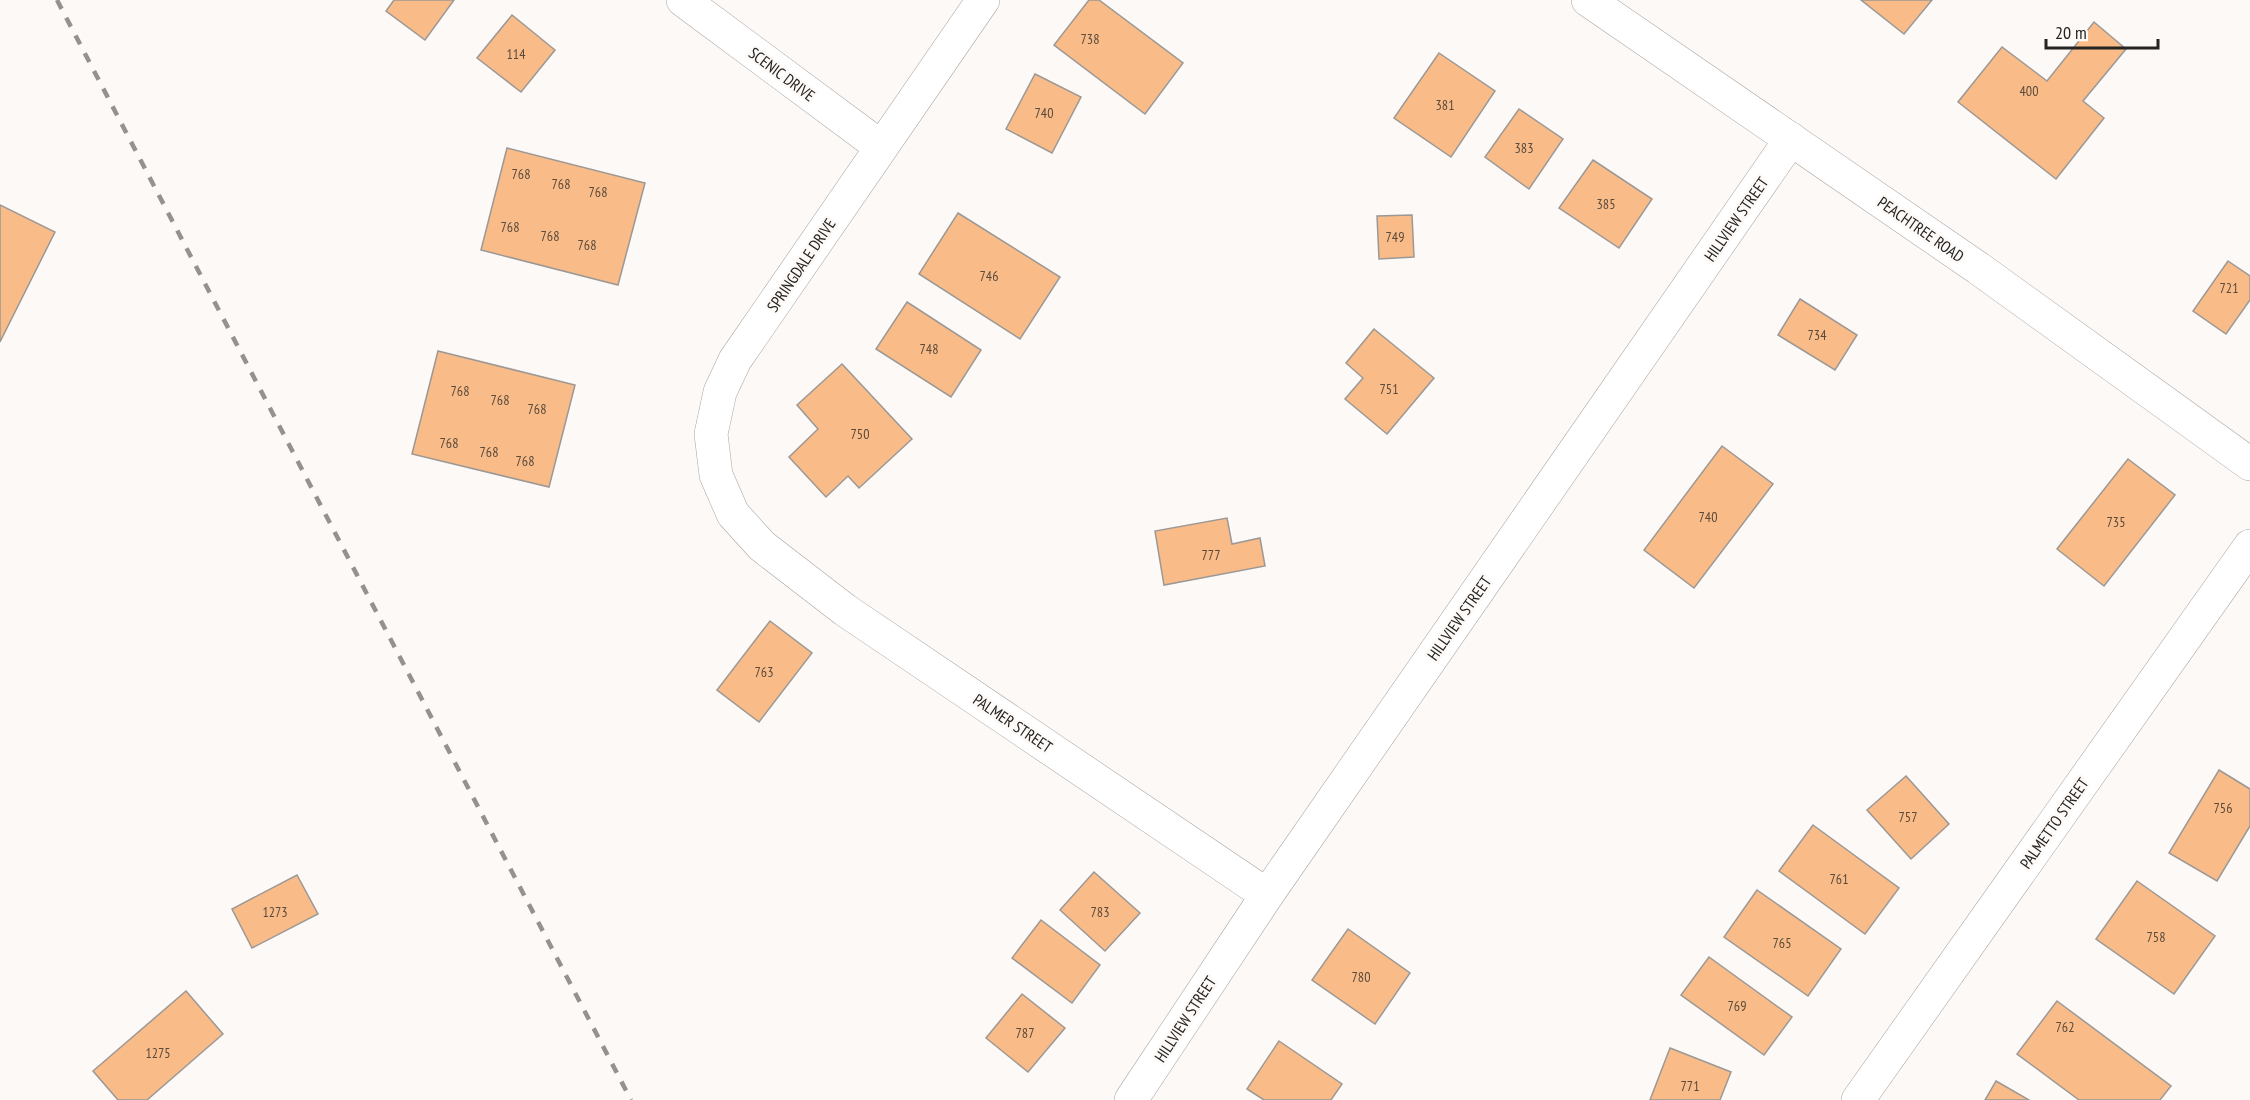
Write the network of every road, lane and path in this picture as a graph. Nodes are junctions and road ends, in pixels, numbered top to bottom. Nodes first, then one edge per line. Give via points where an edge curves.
1 (683, 0) edge
2 (983, 0) edge
3 (1588, 0) edge
4 (1791, 139) junction
5 (881, 147) junction
6 (2250, 464) edge
7 (762, 546) joint
8 (2250, 546) edge
9 (1267, 895) junction
10 (1131, 1100) edge
11 (1858, 1100) edge

1 - 5 street, SCENIC DRIVE
2 - 5 street, SPRINGDALE DRIVE
3 - 4 street, PEACHTREE ROAD
4 - 6 street, PEACHTREE ROAD
4 - 9 street, HILLVIEW STREET
5 - 7 street, SPRINGDALE DRIVE via 735,360 720,392 711,434 716,475 733,514
7 - 9 street, PALMER STREET via 844,610
8 - 11 street, PALMETTO STREET
9 - 10 street, HILLVIEW STREET

